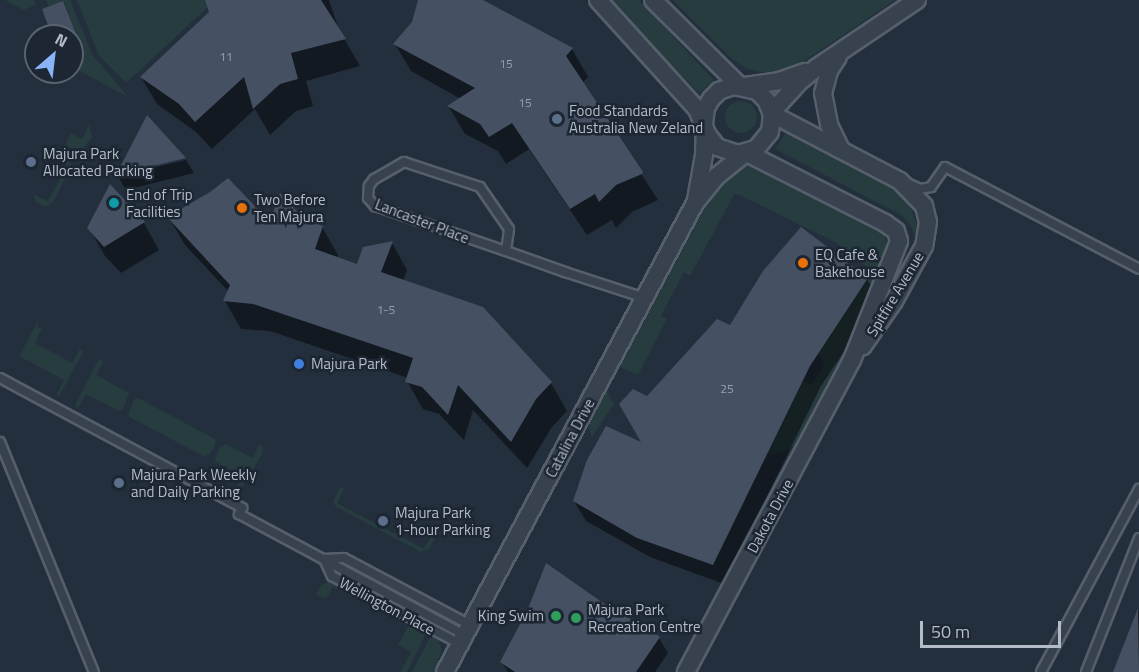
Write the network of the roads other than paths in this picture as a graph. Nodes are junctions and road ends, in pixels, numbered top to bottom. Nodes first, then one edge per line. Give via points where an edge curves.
1 (598, 0) edge
2 (653, 0) edge
3 (918, 0) edge
4 (846, 48) junction
5 (816, 68) junction
6 (743, 86) junction
7 (772, 113) junction
8 (705, 126) junction
9 (842, 151) junction
10 (746, 153) junction
11 (895, 177) junction
12 (695, 203) junction
13 (506, 251) junction
14 (1139, 269) edge
15 (645, 298) junction
16 (852, 360) junction
17 (0, 378) edge
18 (0, 441) edge
19 (1139, 489) edge
20 (1139, 538) edge
21 (324, 559) junction
22 (465, 635) junction
23 (94, 672) edge
24 (445, 672) edge
25 (687, 672) edge
26 (1041, 672) edge
27 (1086, 672) edge

1 - 8 street via 697,109
2 - 6 street
3 - 4 street
4 - 5 street
4 - 9 street via 831,66 823,93 829,125
5 - 6 street via 786,79
5 - 7 street
6 - 7 street via 762,95
6 - 8 street via 724,89 711,99 704,114
7 - 9 street, Spitfire Avenue
7 - 10 street via 768,136 760,147
8 - 10 street via 717,147 733,154
8 - 12 street, Catalina Drive via 705,155
9 - 11 street, Spitfire Avenue
10 - 12 street, Catalina Drive via 717,176
10 - 16 street, Spitfire Avenue via 885,223 898,235
11 - 14 lane via 917,188 929,189 945,167
11 - 16 street, Spitfire Avenue via 924,206 928,222 926,241 881,322
12 - 15 street, Catalina Drive
13 - 13 lane, Lancaster Place via 375,206 368,198 369,186 404,162 480,188 509,229
13 - 15 lane, Lancaster Place
15 - 22 street, Catalina Drive
16 - 25 street, Dakota Drive
17 - 21 lane via 243,508 239,514
18 - 23 lane
19 - 26 lane
20 - 27 lane
21 - 22 lane, Wellington Place via 344,558
21 - 22 lane, Wellington Place via 332,576
22 - 24 street, Catalina Drive

